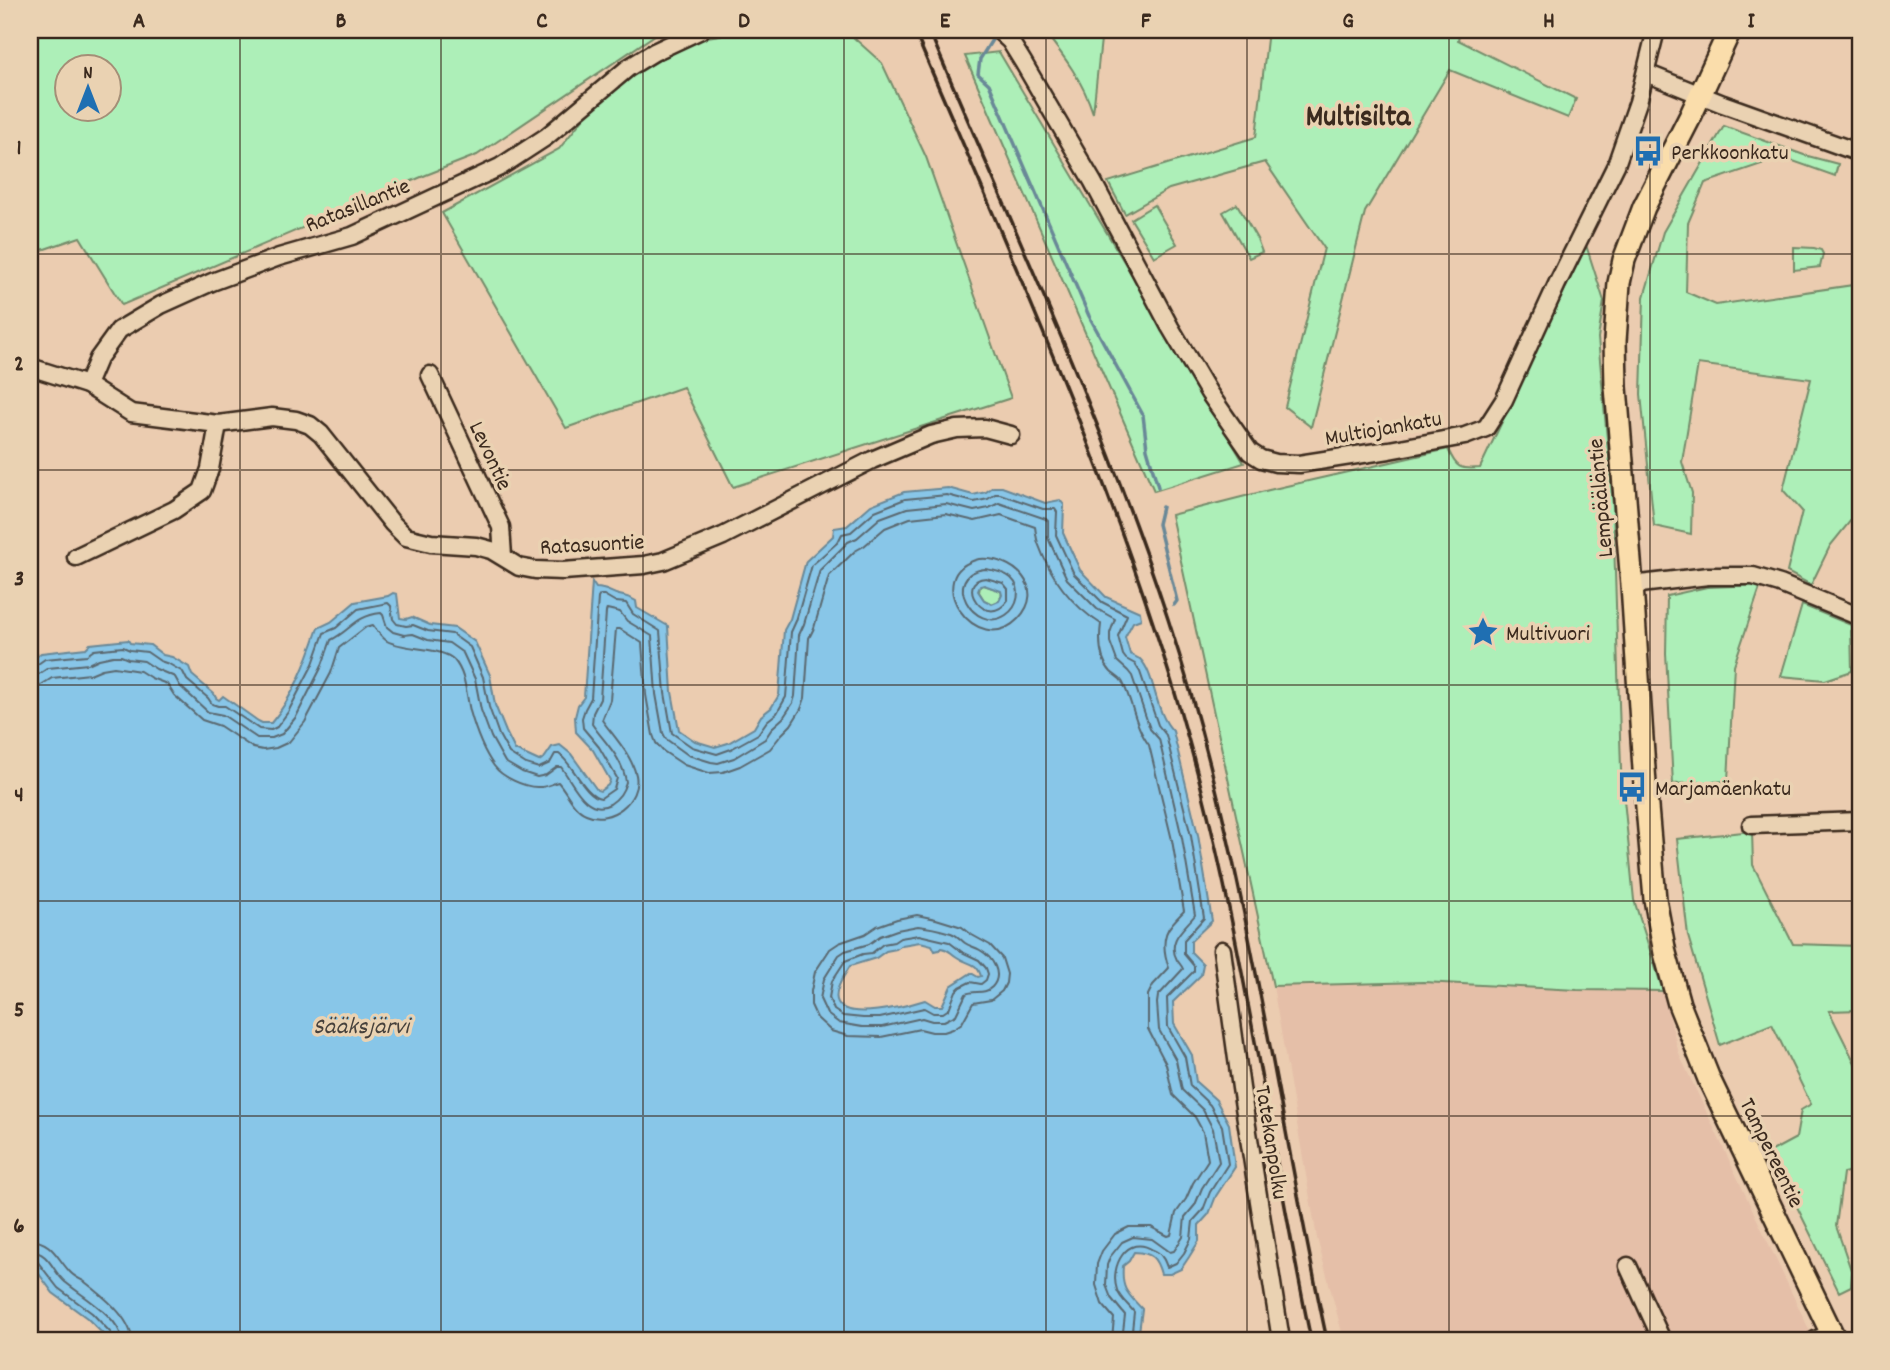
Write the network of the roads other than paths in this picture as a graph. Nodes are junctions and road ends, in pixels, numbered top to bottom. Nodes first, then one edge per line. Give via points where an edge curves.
1 (701, 30) edge
2 (998, 30) edge
3 (1656, 30) edge
4 (1730, 30) edge
5 (1646, 73) junction
6 (1701, 95) junction
7 (1860, 153) edge
8 (30, 367) edge
9 (430, 375) dead end
10 (87, 385) junction
11 (218, 424) junction
12 (1011, 435) dead end
13 (503, 556) junction
14 (76, 557) dead end
15 (1632, 585) junction
16 (1860, 617) edge
17 (1860, 821) edge
18 (1751, 825) dead end
19 (1222, 950) dead end
20 (1672, 982) joint
21 (1628, 1266) dead end
22 (1827, 1338) edge
23 (1280, 1340) edge
24 (1662, 1340) edge

1 - 10 street, Ratasillantie via 628,68 546,137 500,167 352,236 279,257 161,305 119,331 98,359
2 - 5 street, Multiojankatu via 1010,41 1074,149 1209,393 1250,452 1269,461 1299,464 1465,436 1486,428 1616,165
3 - 5 street, Multiojankatu
4 - 6 main road, Lempääläntie
5 - 6 street
6 - 7 street
6 - 15 main road, Lempääläntie via 1644,207 1619,283 1616,387
8 - 10 street
9 - 13 street, Levontie via 501,527
10 - 11 street, Ratasuontie via 131,412
11 - 13 street, Ratasuontie via 272,417 310,425 406,537 476,546
11 - 14 street via 202,491 174,510
12 - 13 street, Ratasuontie via 985,428 931,435 663,561 562,571 519,567
15 - 16 street via 1753,576
15 - 20 main road, Lempääläntie via 1654,885
17 - 18 street
19 - 23 street, Tatekanpolku
20 - 22 main road, Tampereentie via 1709,1079
21 - 24 street

